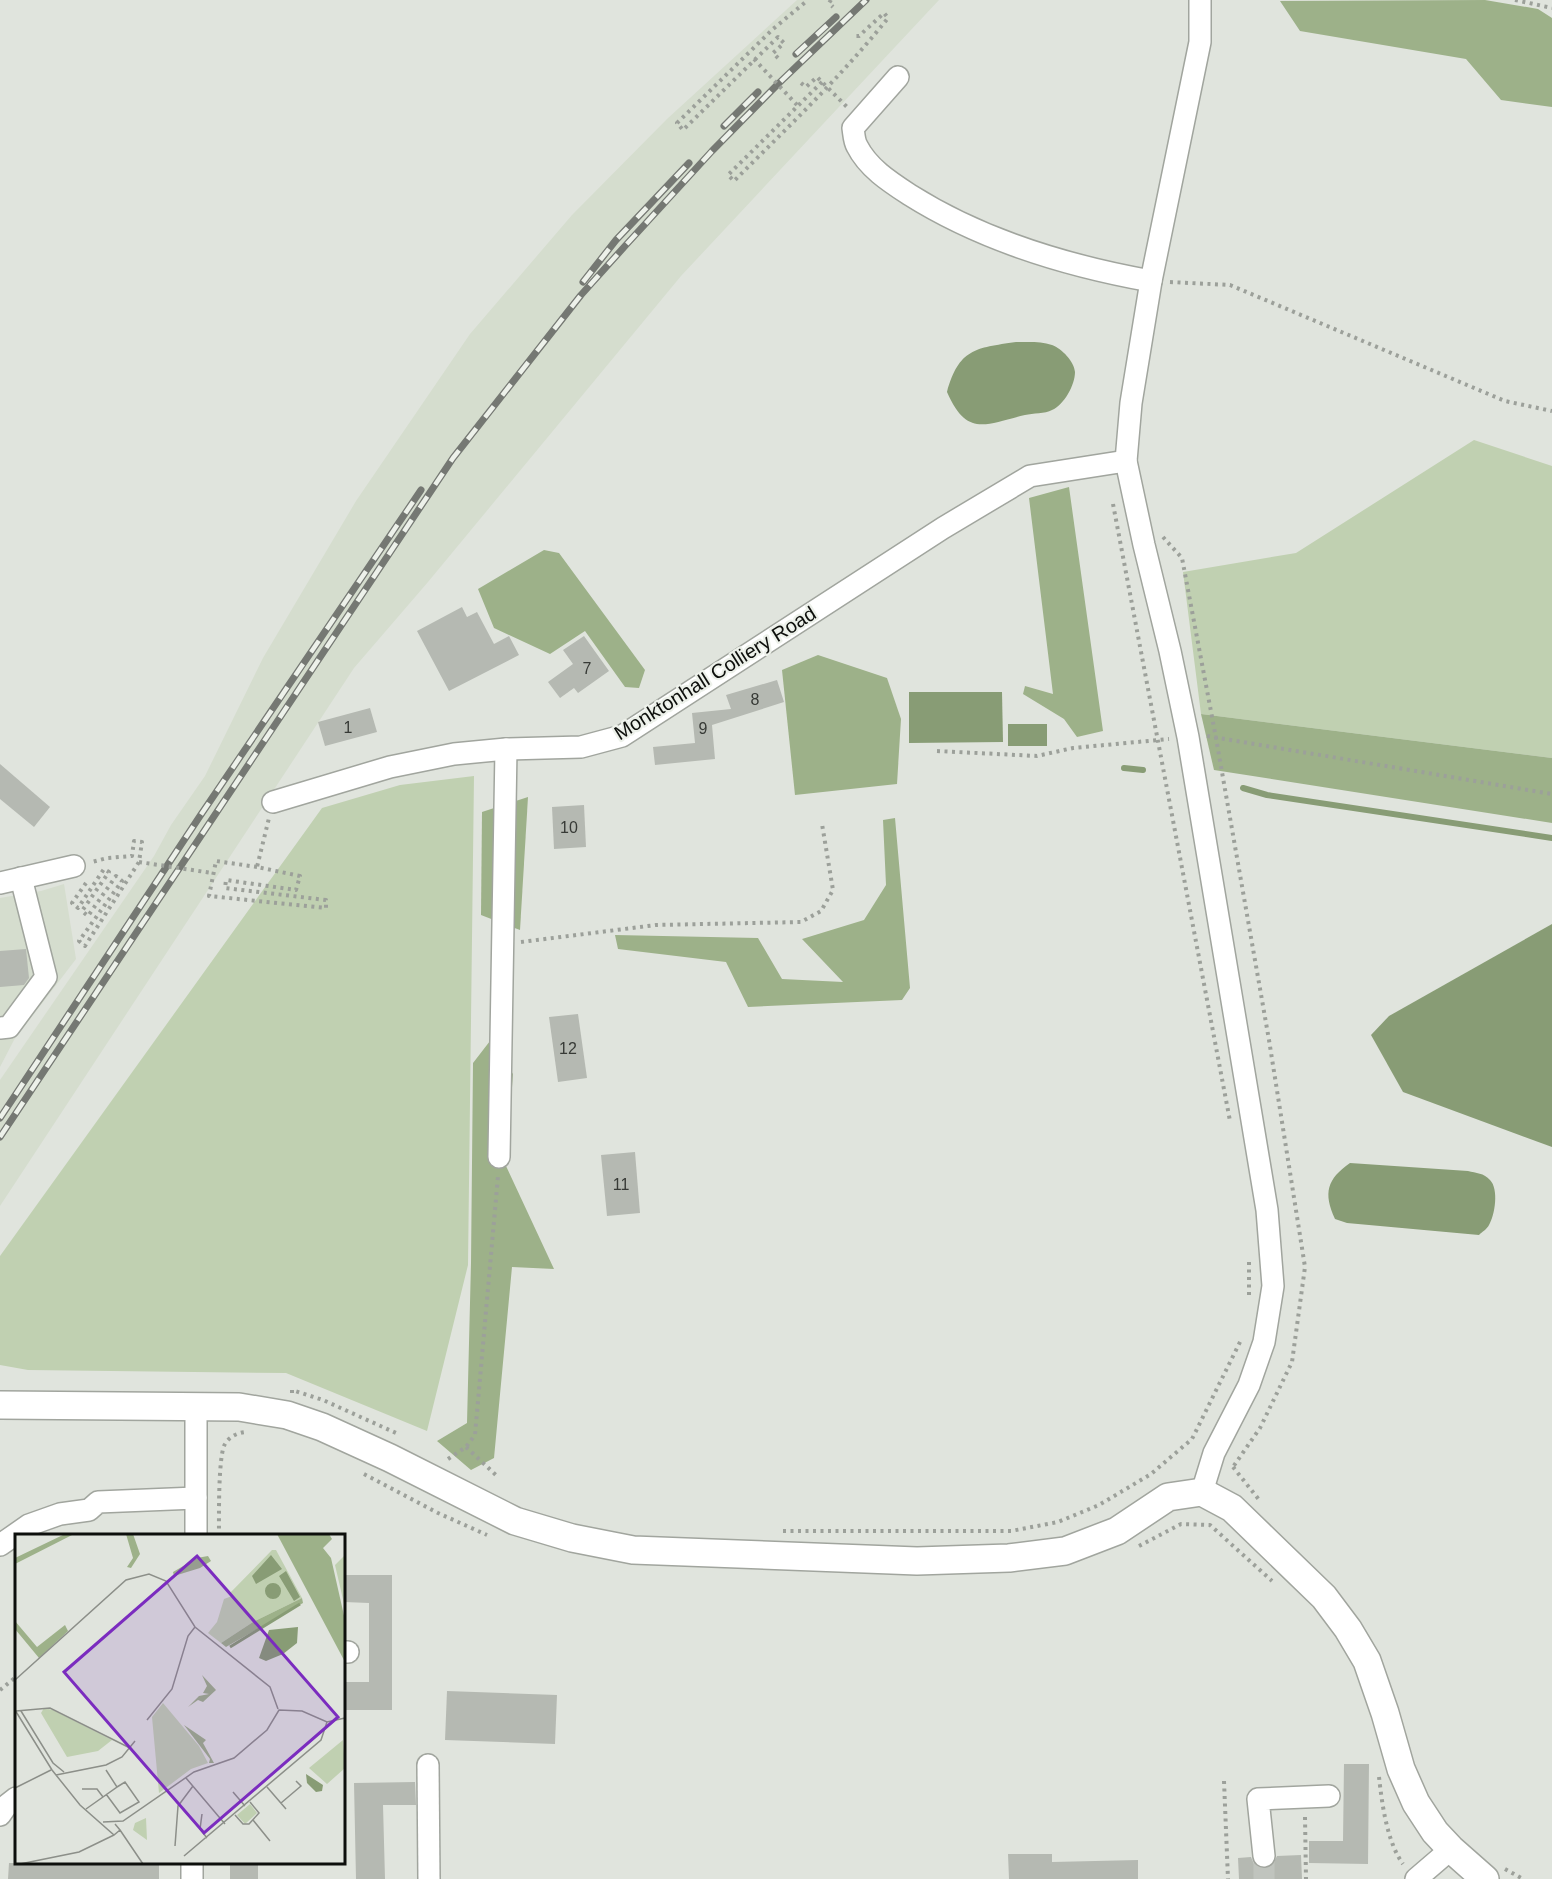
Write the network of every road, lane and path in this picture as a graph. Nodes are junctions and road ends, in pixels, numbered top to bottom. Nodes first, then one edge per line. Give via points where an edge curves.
1 (808, 0) edge
2 (831, 0) edge
3 (1200, 0) edge
4 (1515, 0) edge
5 (1546, 0) edge
6 (833, 7) dead end
7 (1544, 7) junction
8 (1552, 8) edge
9 (855, 36) dead end
10 (778, 58) dead end
11 (754, 59) junction
12 (898, 77) dead end
13 (822, 82) junction
14 (801, 83) dead end
15 (827, 88) junction
16 (798, 106) junction
17 (860, 119) junction
18 (1151, 281) junction
19 (1552, 411) edge
20 (1126, 461) junction
21 (1112, 498) dead end
22 (1188, 737) junction
23 (1157, 740) junction
24 (506, 749) junction
25 (937, 751) dead end
26 (1552, 794) edge
27 (273, 802) joint
28 (822, 824) dead end
29 (107, 858) dead end
30 (140, 862) junction
31 (257, 867) junction
32 (86, 869) joint
33 (212, 873) junction
34 (21, 878) junction
35 (0, 883) edge
36 (502, 944) junction
37 (0, 1028) edge
38 (1231, 1127) dead end
39 (499, 1157) joint
40 (1249, 1255) dead end
41 (1249, 1301) dead end
42 (1244, 1334) dead end
43 (196, 1405) junction
44 (0, 1406) edge
45 (287, 1415) junction
46 (251, 1430) dead end
47 (406, 1438) dead end
48 (466, 1447) junction
49 (457, 1464) dead end
50 (497, 1476) dead end
51 (1202, 1492) junction
52 (196, 1498) junction
53 (1180, 1524) dead end
54 (779, 1531) dead end
55 (16, 1534) edge
56 (196, 1534) edge
57 (219, 1534) edge
58 (15, 1535) edge
59 (0, 1545) edge
60 (1277, 1586) dead end
61 (15, 1678) edge
62 (0, 1689) edge
63 (428, 1766) dead end
64 (1378, 1773) dead end
65 (1224, 1781) dead end
66 (1304, 1796) junction
67 (1329, 1796) dead end
68 (15, 1799) edge
69 (0, 1815) edge
70 (1451, 1849) junction
71 (1264, 1857) tunnel mouth
72 (1412, 1875) edge
73 (429, 1879) edge
74 (1228, 1879) edge
75 (1306, 1879) edge
76 (1485, 1879) edge

1 - 11 path via 678,123 683,130
2 - 6 path
3 - 18 street via 1200,42
4 - 7 path
5 - 7 path
7 - 8 path
9 - 15 path via 884,13 888,18
10 - 11 path via 773,54 784,43 778,37
11 - 16 path, bridge
12 - 17 street
13 - 14 path via 817,77 806,87
13 - 15 path
13 - 16 path
15 - 16 path via 734,181 728,175
15 - 17 path
17 - 18 street via 853,128 855,144 867,162 889,182 930,208 1001,241 1101,272
18 - 19 path via 1230,285 1505,401
18 - 20 street via 1131,403
20 - 22 street
20 - 24 street, Monktonhall Colliery Road via 1030,476 622,736 581,747
21 - 23 path
22 - 23 path
22 - 26 path via 1204,736
22 - 51 street via 1268,1210 1273,1286 1264,1342 1249,1384 1214,1453
23 - 25 path via 1073,748 1037,756
23 - 38 path
24 - 27 street, Monktonhall Colliery Road via 454,754 390,767
24 - 36 street
27 - 31 path
28 - 36 path via 832,890 820,911 801,922 656,925
29 - 30 path via 132,856 134,841 142,842
30 - 32 path via 85,946 79,941 122,881 116,876 88,916 82,912 109,872 104,869 78,908 72,903
30 - 33 path, bridge
31 - 33 path via 216,861
31 - 33 path via 300,876 296,890 226,880 225,888 327,900 327,908 209,896
32 - 34 street
34 - 35 street
34 - 37 street via 46,977 9,1028
36 - 39 street
39 - 48 path via 475,1435
40 - 41 path
42 - 54 path via 1192,1439 1150,1474 1098,1505 1058,1522 1011,1531
43 - 44 main road
43 - 45 main road
43 - 52 street
45 - 47 path via 292,1390
45 - 51 main road via 390,1458 515,1521 633,1550 917,1561 1009,1558 1065,1551 1117,1531 1168,1497
46 - 57 path via 235,1434 225,1444 221,1458
48 - 49 path via 448,1459
48 - 50 path
51 - 70 main road via 1232,1508 1324,1597 1348,1629 1367,1661 1401,1769 1416,1803
52 - 55 street via 98,1502 89,1510 60,1514
52 - 56 street
53 - 60 path via 1210,1525
58 - 59 street
61 - 62 path
63 - 73 street
64 - 72 path via 1383,1809 1398,1856
65 - 74 path
66 - 67 street
66 - 71 street via 1258,1799
66 - 75 path
68 - 69 street
70 - 72 street
70 - 76 main road

